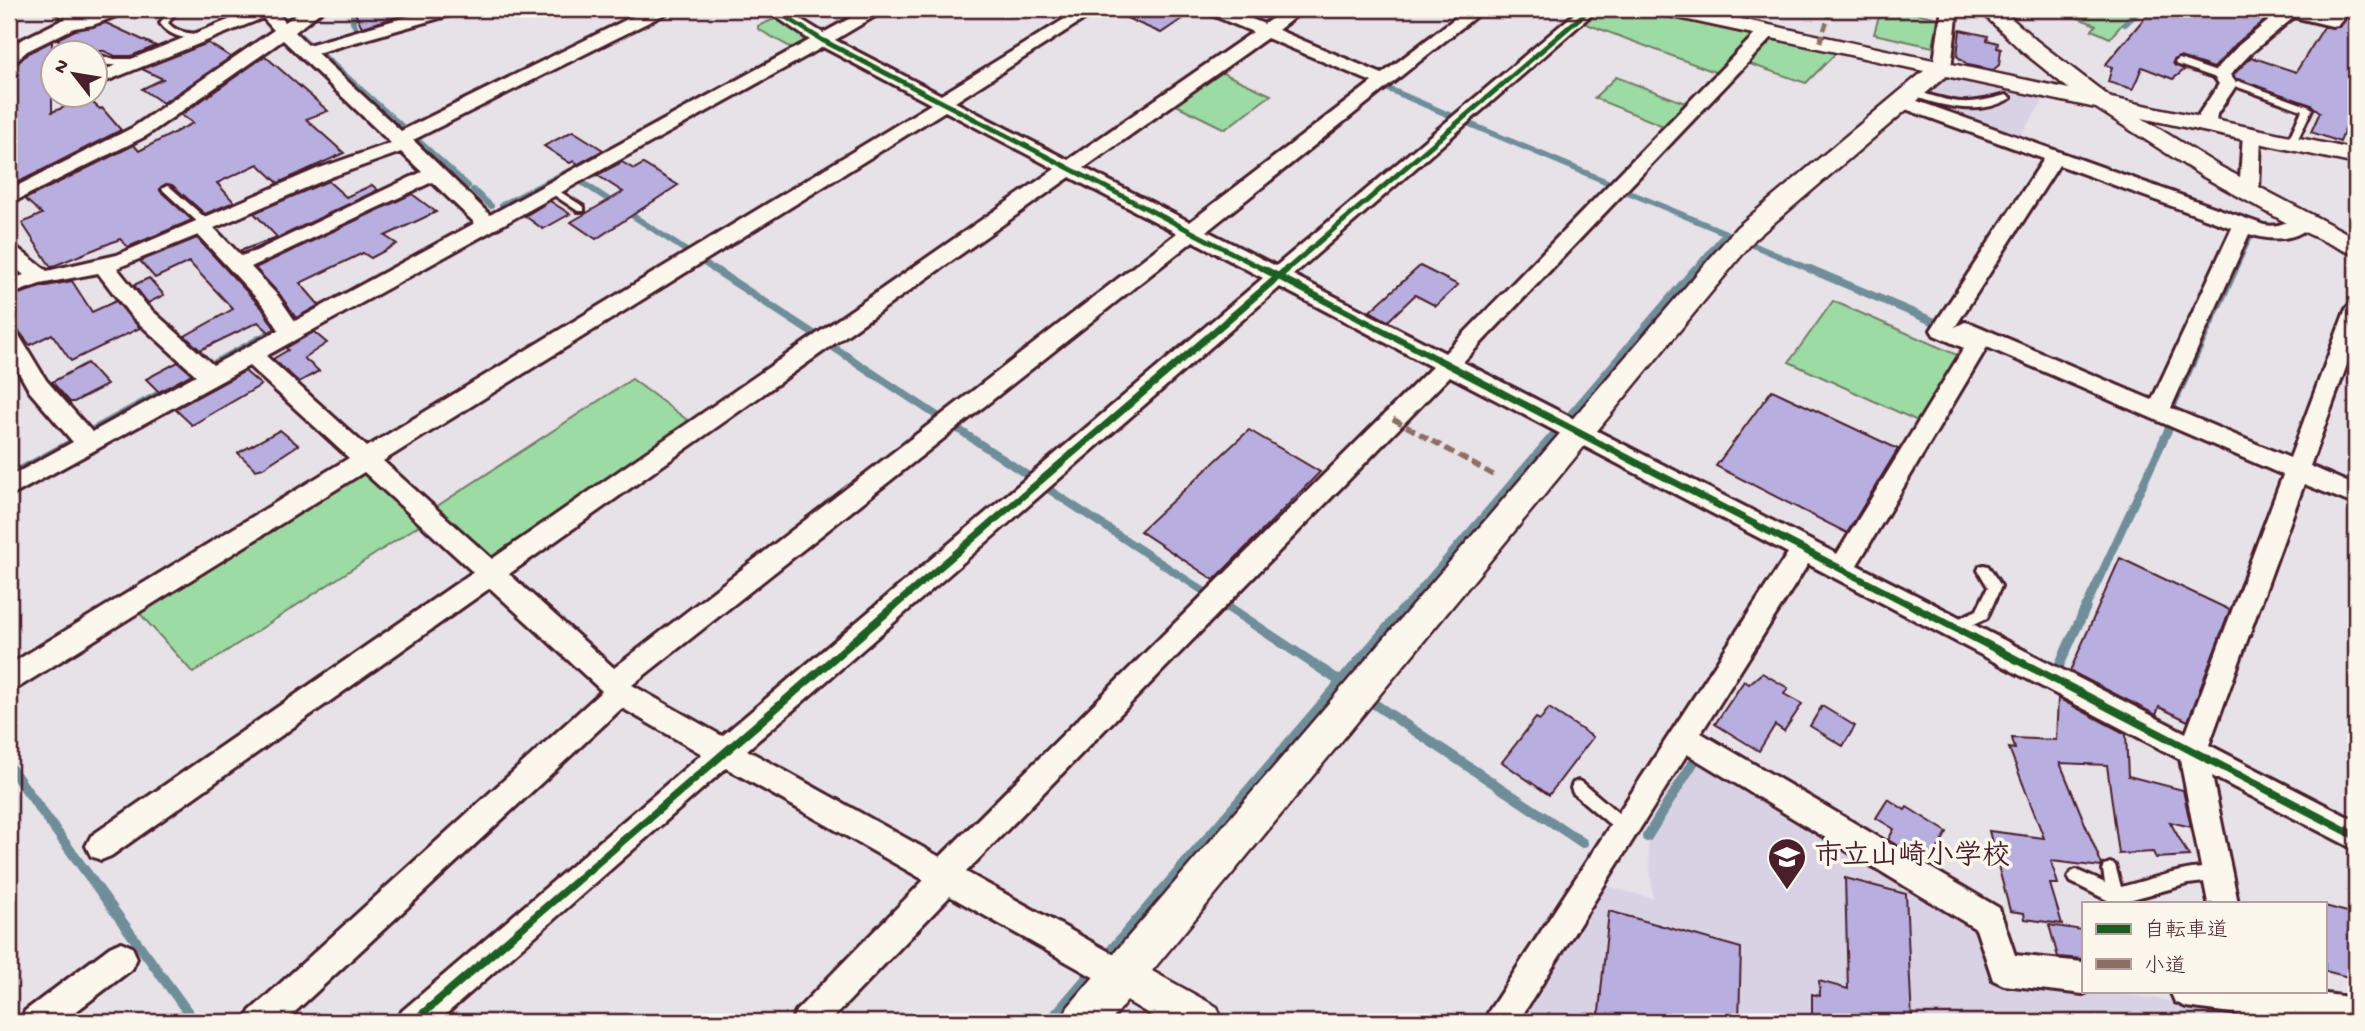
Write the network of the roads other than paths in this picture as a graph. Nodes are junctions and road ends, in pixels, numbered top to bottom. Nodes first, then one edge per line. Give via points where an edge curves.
1 (118, 9) edge
2 (316, 9) edge
3 (451, 9) edge
4 (661, 9) edge
5 (773, 9) edge
6 (879, 9) edge
7 (1092, 9) edge
8 (1213, 9) edge
9 (1297, 9) edge
10 (1477, 9) edge
11 (1590, 9) edge
12 (1950, 9) edge
13 (1989, 9) edge
14 (2343, 9) edge
15 (173, 10) edge
16 (265, 10) edge
17 (1678, 10) edge
18 (2287, 10) edge
19 (421, 13) edge
20 (284, 31) junction
21 (1266, 31) junction
22 (1768, 31) junction
23 (204, 37) junction
24 (822, 40) junction
25 (306, 51) junction
26 (9, 58) edge
27 (108, 62) edge
28 (142, 62) junction
29 (2179, 62) dead end
30 (1942, 68) junction
31 (108, 75) edge
32 (2230, 80) junction
33 (1384, 81) junction
34 (1908, 97) junction
35 (2006, 99) dead end
36 (943, 103) junction
37 (2107, 104) junction
38 (2208, 125) junction
39 (2252, 134) junction
40 (403, 142) junction
41 (2292, 143) junction
42 (2055, 157) junction
43 (2356, 157) edge
44 (1069, 169) junction
45 (436, 173) junction
46 (167, 189) dead end
47 (551, 189) junction
48 (2249, 193) junction
49 (9, 198) edge
50 (581, 209) dead end
51 (2303, 222) junction
52 (488, 224) junction
53 (2243, 225) junction
54 (205, 226) junction
55 (1192, 232) junction
56 (2356, 248) edge
57 (9, 252) edge
58 (237, 265) junction
59 (104, 266) junction
60 (38, 277) junction
61 (1278, 277) junction
62 (9, 288) edge
63 (2356, 311) edge
64 (1948, 321) junction
65 (291, 332) junction
66 (11, 347) edge
67 (250, 355) junction
68 (1447, 365) junction
69 (211, 376) junction
70 (2158, 412) junction
71 (1578, 433) junction
72 (89, 444) junction
73 (364, 460) junction
74 (2296, 470) junction
75 (9, 488) edge
76 (2356, 496) edge
77 (1803, 550) junction
78 (1841, 569) junction
79 (1984, 570) dead end
80 (490, 573) junction
81 (1954, 627) junction
82 (9, 679) edge
83 (617, 688) junction
84 (1684, 737) junction
85 (2193, 751) junction
86 (724, 752) junction
87 (1578, 788) dead end
88 (1625, 828) junction
89 (2356, 836) edge
90 (101, 846) dead end
91 (2110, 870) dead end
92 (2218, 875) junction
93 (945, 876) junction
94 (2076, 877) dead end
95 (2117, 899) edge
96 (2223, 902) edge
97 (121, 958) dead end
98 (1122, 976) junction
99 (2082, 978) edge
100 (2204, 992) edge
101 (2241, 994) edge
102 (2356, 1014) edge
103 (36, 1022) edge
104 (261, 1022) edge
105 (414, 1022) edge
106 (807, 1022) edge
107 (1083, 1022) edge
108 (1202, 1022) edge
109 (1500, 1022) edge

1 - 26 street via 87,20 64,17
2 - 20 street
3 - 19 street
4 - 40 street
5 - 24 street
6 - 24 street
7 - 36 street
8 - 21 street
9 - 21 street
10 - 33 street
11 - 61 street
12 - 30 street
13 - 37 street via 2048,61
14 - 18 street via 2332,21
15 - 23 lane via 164,23 167,29 178,35
16 - 20 street
16 - 23 street
17 - 22 street
18 - 32 street via 2221,74
19 - 25 street
20 - 25 street
20 - 49 street via 139,132
21 - 33 street
21 - 44 street
22 - 30 street
22 - 68 street
23 - 28 street
24 - 36 street
24 - 47 street
25 - 40 street
27 - 28 lane
28 - 31 street
29 - 32 lane
30 - 34 street
30 - 37 street
32 - 38 street via 2208,114
32 - 41 lane via 2308,109
33 - 55 street
34 - 35 lane via 1975,108
34 - 42 street
34 - 71 street via 1746,233
36 - 44 street
36 - 73 street
37 - 38 street
37 - 48 street
38 - 39 street
39 - 41 street
39 - 48 street
40 - 45 street
40 - 54 street
41 - 43 street
42 - 53 street
42 - 64 street
44 - 55 street
44 - 80 street
45 - 52 street
45 - 58 street
46 - 54 lane
47 - 50 lane
47 - 52 street
48 - 51 street
51 - 53 street via 2279,234
51 - 56 street
52 - 65 street
53 - 70 street
54 - 58 street
54 - 59 street
55 - 61 street
55 - 83 street
57 - 60 street
58 - 65 street via 271,301
59 - 60 street
59 - 69 street via 139,311
60 - 62 street
61 - 68 street
61 - 86 street
63 - 74 street
64 - 70 street
64 - 78 street via 1942,330 1977,345
65 - 67 street
66 - 72 street
67 - 69 street
67 - 73 street
68 - 71 street
68 - 93 street
69 - 72 street
70 - 74 street
71 - 77 street
71 - 98 street
72 - 75 street
73 - 80 street
73 - 82 street
74 - 76 street
74 - 85 street
77 - 78 street
77 - 84 street
78 - 81 street
79 - 81 lane via 1995,586 1982,614
80 - 83 street
80 - 90 street
81 - 85 street
83 - 86 street
83 - 104 street
84 - 88 street
84 - 99 street via 1988,919 2004,968
85 - 89 street
85 - 92 street
86 - 93 street
86 - 105 street
87 - 88 lane
88 - 109 street
91 - 95 lane
92 - 95 lane via 2188,877
92 - 96 street
93 - 98 street
93 - 106 street
94 - 95 lane
97 - 103 street
98 - 107 street
98 - 108 street
100 - 101 street
101 - 102 street

